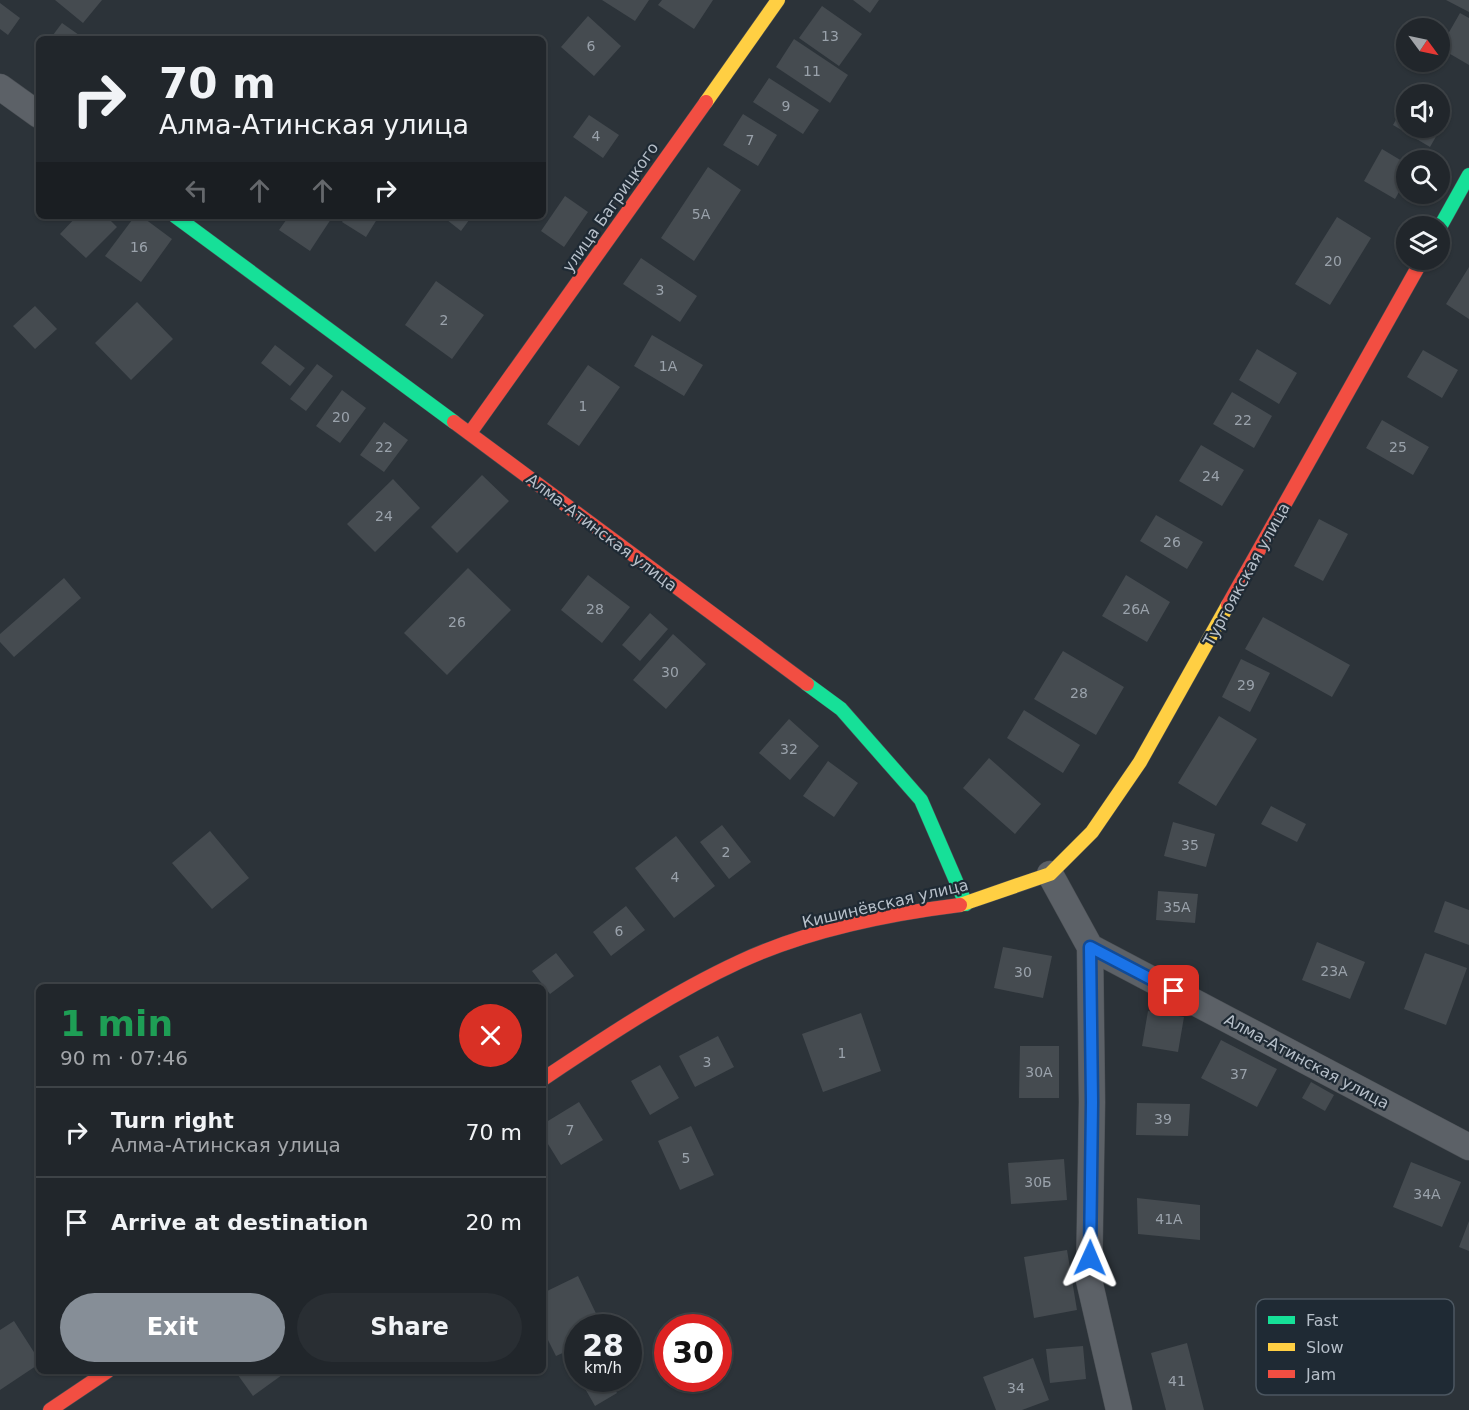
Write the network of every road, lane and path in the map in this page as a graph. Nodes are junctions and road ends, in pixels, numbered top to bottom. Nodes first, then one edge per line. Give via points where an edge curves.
1 (778, 0) edge
2 (0, 87) edge
3 (36, 113) edge
4 (1469, 175) edge
5 (1446, 216) edge
6 (179, 219) edge
7 (1416, 270) edge
8 (470, 434) junction
9 (1050, 874) junction
10 (966, 904) junction
11 (1090, 947) junction
12 (546, 1077) edge
13 (1469, 1147) edge
14 (104, 1374) edge
15 (50, 1410) edge
16 (1119, 1410) edge

1 - 8 street, улица Багрицкого
2 - 3 street
4 - 5 street
6 - 8 street, Алма-Атинская улица
7 - 9 street, Тургоякская улица via 1140,762 1092,832
8 - 10 street, Алма-Атинская улица via 841,708 921,800
9 - 10 street, Кишинёвская улица
9 - 11 street
10 - 12 street, Кишинёвская улица via 917,910 796,940 739,962 620,1028
11 - 13 street, Алма-Атинская улица
11 - 16 street via 1089,1280
14 - 15 street

